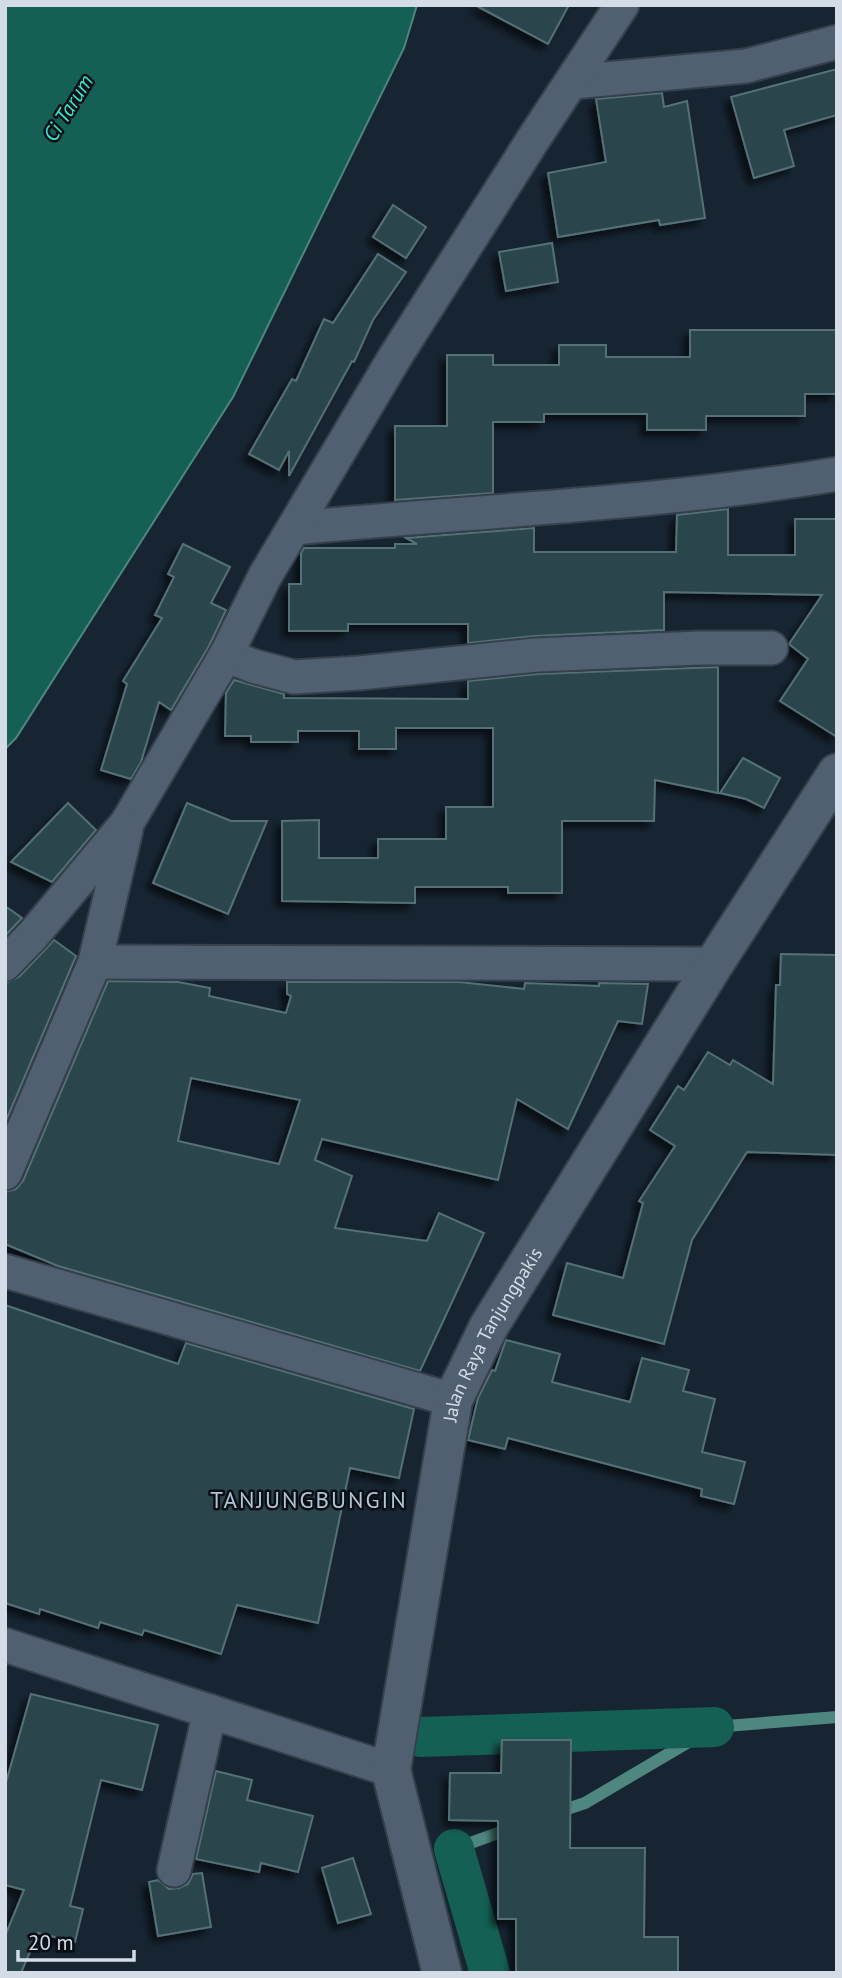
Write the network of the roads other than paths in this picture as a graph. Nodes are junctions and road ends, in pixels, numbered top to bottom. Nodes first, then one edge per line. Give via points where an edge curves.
1 (622, 5) edge
2 (837, 42) edge
3 (572, 82) junction
4 (837, 474) edge
5 (295, 528) junction
6 (771, 648) dead end
7 (226, 655) junction
8 (837, 773) edge
9 (127, 823) junction
10 (95, 962) junction
11 (5, 964) edge
12 (714, 964) junction
13 (5, 1173) edge
14 (5, 1271) edge
15 (453, 1400) junction
16 (5, 1645) edge
17 (210, 1711) junction
18 (391, 1770) junction
19 (174, 1870) dead end
20 (442, 1973) edge

1 - 3 street
2 - 3 street via 746,66
3 - 5 street via 395,357
4 - 5 street via 625,501
5 - 7 street
6 - 7 street via 536,655 294,677
7 - 9 street
8 - 12 street, Jalan Raya Tanjungpakis
9 - 10 street
9 - 11 street
10 - 12 street
10 - 13 street
12 - 15 street, Jalan Raya Tanjungpakis via 489,1326
14 - 15 street
15 - 18 street, Jalan Raya Tanjungpakis
16 - 17 street
17 - 18 street
17 - 19 street
18 - 20 street, Jalan Raya Tanjungpakis

